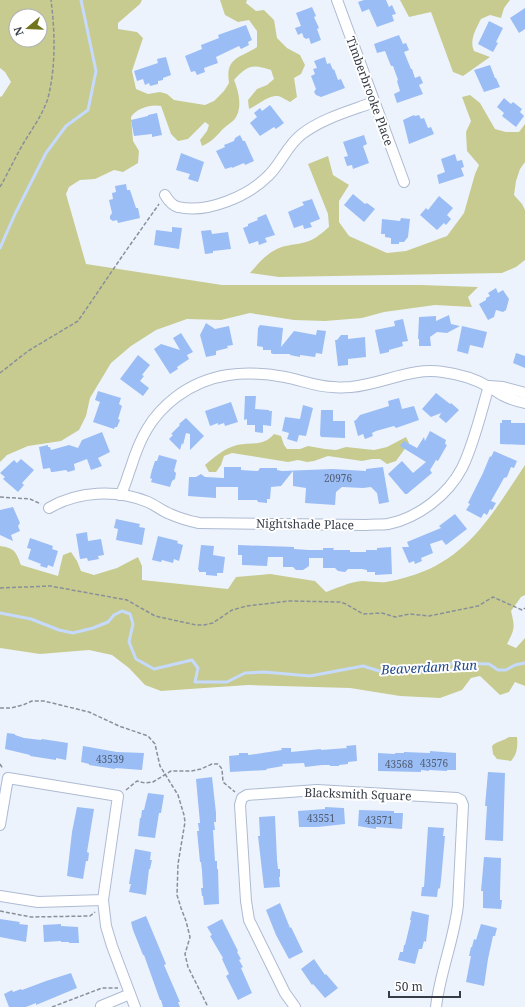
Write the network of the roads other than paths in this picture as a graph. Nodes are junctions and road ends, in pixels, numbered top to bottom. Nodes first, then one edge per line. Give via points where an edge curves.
1 (337, 0) edge
2 (374, 102) junction
3 (404, 182) dead end
4 (165, 196) road end
5 (489, 386) junction
6 (525, 393) edge
7 (525, 403) edge
8 (120, 495) junction
9 (49, 508) road end
10 (0, 825) edge
11 (0, 896) edge
12 (100, 900) junction
13 (127, 995) junction
14 (101, 1007) edge
15 (135, 1007) edge
16 (295, 1007) edge
17 (436, 1007) edge

1 - 2 street, Timberbrooke Place
2 - 3 street, Timberbrooke Place
2 - 4 street via 312,127 290,146 269,176 229,201 194,208 178,207
5 - 6 street via 503,386
5 - 7 street via 502,395
5 - 8 street via 443,372 430,371 409,373 369,384 332,388 286,377 253,373 230,374 206,380 175,397 147,426
5 - 8 street, Nightshade Place via 462,468 454,479 427,506 387,524 199,523 170,514 142,500
8 - 9 street, Nightshade Place via 82,495
10 - 12 street via 8,778 118,796
11 - 12 street via 38,902
12 - 13 street
13 - 14 street
13 - 15 street
16 - 17 street, Blacksmith Square via 285,993 248,920 240,805 242,798 247,795 317,790 461,800 463,805 458,905

